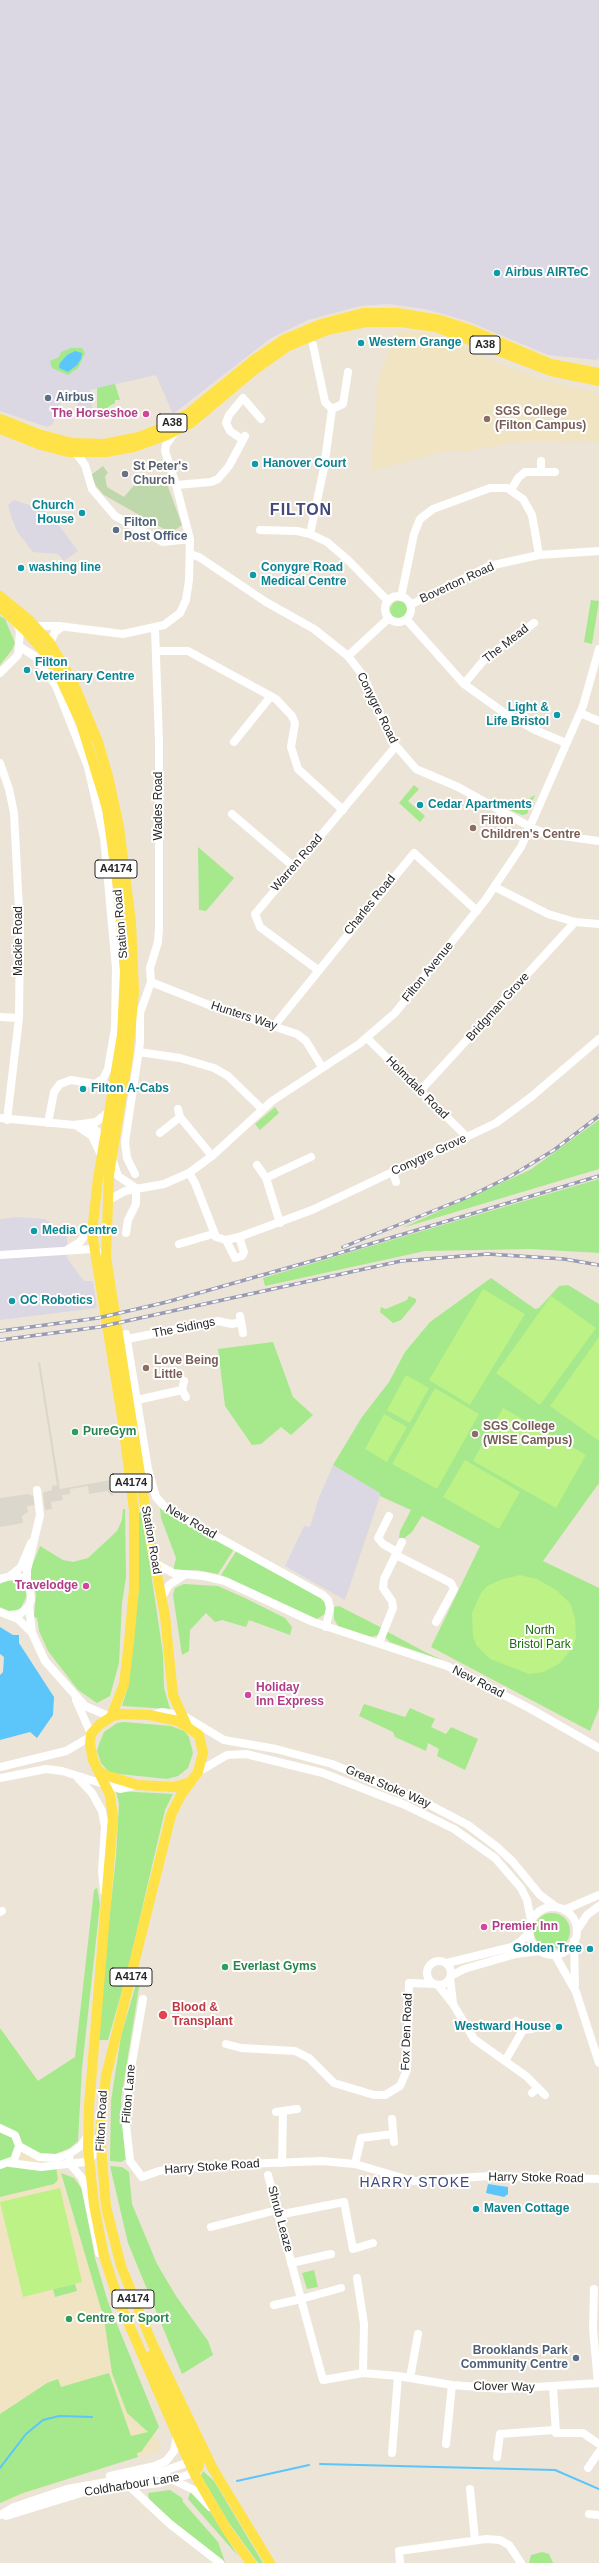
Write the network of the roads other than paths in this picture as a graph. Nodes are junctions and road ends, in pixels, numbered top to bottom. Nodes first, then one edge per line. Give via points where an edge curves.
1 (313, 345) dead end
2 (348, 372) dead end
3 (599, 373) edge
4 (584, 379) junction
5 (599, 381) edge
6 (599, 386) edge
7 (332, 409) junction
8 (0, 419) edge
9 (261, 419) dead end
10 (0, 429) edge
11 (176, 431) junction
12 (76, 453) junction
13 (541, 461) dead end
14 (541, 472) junction
15 (554, 472) dead end
16 (176, 485) junction
17 (511, 490) junction
18 (260, 529) dead end
19 (310, 534) junction
20 (190, 539) junction
21 (599, 551) edge
22 (190, 554) junction
23 (539, 555) junction
24 (0, 596) edge
25 (401, 597) junction
26 (388, 601) junction
27 (410, 605) junction
28 (0, 607) edge
29 (389, 618) junction
30 (406, 619) junction
31 (16, 621) junction
32 (534, 623) dead end
33 (35, 626) junction
34 (62, 627) junction
35 (155, 629) junction
36 (50, 643) junction
37 (20, 647) junction
38 (599, 649) edge
39 (156, 651) junction
40 (348, 656) junction
41 (0, 673) edge
42 (464, 684) junction
43 (271, 696) junction
44 (580, 713) junction
45 (599, 721) edge
46 (234, 742) dead end
47 (566, 743) junction
48 (396, 746) junction
49 (0, 763) edge
50 (343, 810) junction
51 (232, 814) dead end
52 (531, 827) junction
53 (599, 841) edge
54 (294, 867) junction
55 (495, 886) junction
56 (477, 911) junction
57 (575, 922) junction
58 (599, 924) edge
59 (318, 970) junction
60 (151, 982) junction
61 (0, 1017) edge
62 (19, 1018) junction
63 (274, 1026) junction
64 (367, 1038) junction
65 (599, 1039) edge
66 (139, 1052) junction
67 (322, 1067) junction
68 (420, 1092) junction
69 (262, 1109) junction
70 (110, 1111) junction
71 (4, 1119) edge
72 (48, 1123) junction
73 (87, 1124) junction
74 (74, 1125) junction
75 (160, 1134) dead end
76 (467, 1137) junction
77 (105, 1141) junction
78 (212, 1156) junction
79 (311, 1157) dead end
80 (107, 1158) junction
81 (257, 1165) dead end
82 (393, 1172) junction
83 (189, 1173) junction
84 (135, 1174) dead end
85 (266, 1178) junction
86 (396, 1182) dead end
87 (136, 1188) junction
88 (107, 1201) junction
89 (280, 1223) junction
90 (93, 1225) junction
91 (126, 1233) dead end
92 (213, 1234) junction
93 (239, 1238) junction
94 (183, 1240) dead end
95 (226, 1240) junction
96 (93, 1249) junction
97 (65, 1251) junction
98 (0, 1255) edge
99 (106, 1258) junction
100 (243, 1333) dead end
101 (127, 1336) joint
102 (184, 1381) dead end
103 (137, 1400) junction
104 (37, 1490) dead end
105 (389, 1516) dead end
106 (36, 1536) junction
107 (402, 1542) dead end
108 (397, 1554) junction
109 (155, 1563) junction
110 (11, 1575) junction
111 (183, 1576) junction
112 (0, 1579) edge
113 (27, 1582) junction
114 (162, 1597) junction
115 (29, 1606) junction
116 (0, 1612) edge
117 (9, 1615) junction
118 (436, 1622) dead end
119 (326, 1627) junction
120 (32, 1633) junction
121 (379, 1643) junction
122 (75, 1698) junction
123 (149, 1715) junction
124 (181, 1715) junction
125 (111, 1717) junction
126 (190, 1723) junction
127 (91, 1736) junction
128 (599, 1748) edge
129 (0, 1767) edge
130 (97, 1769) junction
131 (198, 1772) junction
132 (76, 1775) junction
133 (0, 1778) edge
134 (191, 1782) junction
135 (104, 1784) junction
136 (137, 1785) junction
137 (599, 1895) edge
138 (107, 1904) junction
139 (599, 1906) edge
140 (560, 1908) junction
141 (531, 1920) junction
142 (577, 1930) junction
143 (529, 1933) junction
144 (574, 1941) junction
145 (540, 1951) junction
146 (555, 1955) junction
147 (447, 1963) junction
148 (428, 1971) junction
149 (451, 1977) junction
150 (415, 1983) junction
151 (436, 1984) junction
152 (576, 1992) junction
153 (140, 2004) dead end
154 (454, 2004) junction
155 (516, 2021) dead end
156 (532, 2029) dead end
157 (523, 2030) junction
158 (226, 2044) dead end
159 (505, 2061) junction
160 (599, 2063) edge
161 (545, 2095) dead end
162 (297, 2109) dead end
163 (392, 2119) dead end
164 (0, 2121) edge
165 (2, 2128) edge
166 (88, 2134) junction
167 (100, 2134) junction
168 (19, 2146) junction
169 (69, 2154) junction
170 (89, 2160) junction
171 (10, 2163) junction
172 (282, 2163) junction
173 (70, 2164) junction
174 (355, 2164) junction
175 (0, 2165) edge
176 (268, 2175) dead end
177 (142, 2177) joint
178 (599, 2179) edge
179 (278, 2212) junction
180 (211, 2227) dead end
181 (373, 2243) dead end
182 (331, 2254) dead end
183 (291, 2263) junction
184 (356, 2278) dead end
185 (341, 2288) dead end
186 (594, 2289) dead end
187 (118, 2299) junction
188 (301, 2299) junction
189 (274, 2305) dead end
190 (418, 2334) dead end
191 (363, 2373) junction
192 (398, 2376) junction
193 (410, 2378) junction
194 (323, 2380) joint
195 (599, 2383) edge
196 (452, 2385) junction
197 (553, 2387) junction
198 (554, 2430) junction
199 (177, 2435) junction
200 (446, 2444) dead end
201 (599, 2444) edge
202 (599, 2452) edge
203 (392, 2453) dead end
204 (197, 2458) junction
205 (497, 2458) dead end
206 (588, 2468) dead end
207 (194, 2473) junction
208 (173, 2480) junction
209 (150, 2484) junction
210 (128, 2485) junction
211 (67, 2489) junction
212 (470, 2489) dead end
213 (149, 2506) junction
214 (589, 2514) dead end
215 (0, 2515) edge
216 (599, 2515) edge
217 (0, 2518) edge
218 (227, 2530) junction
219 (475, 2540) junction
220 (220, 2563) edge
221 (251, 2563) edge
222 (270, 2563) edge
223 (400, 2563) edge
224 (521, 2563) edge

1 - 7 street via 325,402
2 - 7 street via 343,404
3 - 8 main road, A38 via 551,364 471,330 440,320 397,313 363,313 325,322 285,339 258,357 189,414 162,428 134,438 105,444 72,443 38,434
4 - 5 main road, A38
4 - 6 street
4 - 11 main road, A38 via 539,367 436,327 401,322 361,322 327,330 288,346 253,371 196,419
7 - 19 street via 324,468
9 - 16 street via 244,398 229,415 226,423 230,431 244,438 229,466 218,479 211,482
10 - 12 main road, A38 via 51,448
11 - 12 main road, A38 via 127,448
11 - 16 street via 166,445 165,451
12 - 20 street via 85,465 92,489 117,518 163,542
13 - 14 street
14 - 15 street
14 - 17 street via 521,475
16 - 20 street
17 - 23 street via 520,495 529,507
17 - 25 street via 490,488 433,509 422,517 414,534
18 - 19 street
19 - 26 street via 327,542 348,560
20 - 22 street
21 - 23 street, Boverton Road
22 - 35 street via 186,600 180,613 169,623
22 - 40 street, Conygre Road via 199,557 266,602 314,629
23 - 27 street, Boverton Road via 489,566
24 - 33 main road, A4174
25 - 26 street via 394,597
25 - 27 street
26 - 29 street via 386,612
27 - 30 street via 411,613
28 - 31 main road, A4174
29 - 30 street via 396,622
29 - 40 street
30 - 42 street
31 - 37 street via 20,631
31 - 70 main road, Station Road / A4174 via 45,653 72,700 94,758 111,829 125,972 122,1035
32 - 42 street, The Mead via 484,660
33 - 34 street
33 - 36 main road, A4174
34 - 35 street via 123,634
34 - 36 street via 55,632
35 - 39 street, Wades Road
36 - 80 main road, Station Road / A4174 via 77,690 98,742 112,792 124,863 134,967 133,1013
37 - 41 street via 18,655
37 - 72 street, Station Road via 36,657 56,686 88,767 104,838 116,975 115,1028 108,1069 103,1079 95,1084 71,1080 60,1084 54,1092
38 - 44 street, Filton Avenue via 592,680
39 - 43 street via 188,651
39 - 60 street, Wades Road via 159,929 150,968
40 - 48 street, Conygre Road via 364,677
42 - 47 street via 503,712 535,730
43 - 46 street
43 - 50 street via 295,723 291,746 298,769
44 - 45 street
44 - 47 street, Filton Avenue
47 - 52 street, Filton Avenue
48 - 50 street, Warren Road
48 - 52 street, Conygre Road via 406,759 424,774 458,787
49 - 62 street, Mackie Road via 14,813 20,929
50 - 54 street, Warren Road
51 - 54 street
52 - 53 street, Conygre Road via 548,834
52 - 55 street, Filton Avenue
54 - 59 street, Warren Road via 258,907 255,918 260,927
55 - 56 street, Filton Avenue
55 - 57 street via 548,914
56 - 59 street, Charles Road via 414,853
56 - 64 street, Filton Avenue via 395,1013
57 - 58 street
57 - 68 street, Bridgman Grove
59 - 63 street, Charles Road
60 - 63 street, Hunters Way via 214,1007
60 - 66 street via 140,1013
61 - 62 street
62 - 71 street, Mackie Road
63 - 67 street, Hunters Way via 297,1034 306,1042
64 - 67 street, Filton Avenue
64 - 68 street, Holmdale Road
65 - 76 street, Conygre Grove via 532,1097 496,1123
66 - 69 street via 180,1058 214,1068 228,1076
66 - 84 street via 125,1142 127,1158
67 - 69 street, Filton Avenue
68 - 76 street, Holmdale Road
69 - 78 street, Filton Avenue
70 - 73 street via 99,1121
70 - 77 main road, Station Road / A4174
71 - 72 street
72 - 74 street
73 - 74 street
73 - 77 street
74 - 80 street via 91,1135
75 - 78 street via 179,1113
76 - 82 street, Conygre Grove
77 - 80 main road, Station Road / A4174
78 - 83 street, Filton Avenue
79 - 85 street
80 - 87 street via 118,1176
80 - 88 main road, Station Road / A4174
80 - 90 main road, Station Road / A4174
81 - 85 street
82 - 86 street
82 - 89 street, Conygre Grove
83 - 87 street, Filton Avenue via 164,1184
83 - 92 street
85 - 89 street
87 - 88 street, Filton Avenue via 121,1192
87 - 91 street via 136,1204 128,1220
88 - 99 main road, Station Road / A4174
89 - 93 street, Conygre Grove
90 - 96 main road, Station Road / A4174
90 - 97 street via 80,1242
92 - 94 street
92 - 95 street
93 - 95 street, Conygre Grove
93 - 95 street via 244,1252 242,1256 235,1258
96 - 97 street
96 - 99 street
96 - 125 main road, Station Road / A4174 via 116,1378 134,1510 134,1589 129,1642 124,1684
97 - 98 street
99 - 109 main road, Station Road / A4174
100 - 101 street, The Sidings via 240,1319 232,1324 218,1321
101 - 103 street, New Road
102 - 103 street via 184,1393
103 - 119 street, New Road via 149,1478 154,1494 161,1504 323,1596 328,1600 330,1608
104 - 106 street via 40,1513
105 - 108 street via 378,1538 382,1544
106 - 110 street via 20,1566
106 - 113 street via 27,1570
107 - 108 street
108 - 118 street via 451,1583 454,1589
108 - 121 street via 383,1583 384,1592 392,1601 393,1608
109 - 111 street, New Road
109 - 114 main road, Station Road / A4174
110 - 112 street
110 - 113 street
111 - 114 street via 169,1585
111 - 119 street, New Road via 204,1576 225,1581
113 - 115 street via 32,1594
114 - 124 main road, Station Road / A4174 via 173,1695
115 - 117 street via 20,1614
115 - 120 street
116 - 117 street
117 - 120 street via 25,1624
119 - 121 street, New Road
120 - 122 street via 45,1661
121 - 128 street, New Road via 435,1661 466,1675
122 - 125 street via 90,1710
122 - 127 street
123 - 124 street via 162,1712
123 - 125 main road via 127,1713
123 - 126 main road
124 - 126 main road, Station Road / A4174
125 - 127 main road
126 - 131 main road via 203,1743 203,1759
126 - 140 street, Great Stoke Way via 224,1740 276,1749 332,1764 391,1787 446,1813 497,1847 540,1895
127 - 129 street via 66,1751
127 - 130 main road via 90,1751
130 - 135 main road, Filton Road
130 - 136 main road via 105,1775
131 - 134 main road
131 - 141 street, Great Stoke Way via 227,1755 246,1754 323,1773 405,1805 454,1829 495,1858 521,1888 527,1900
132 - 133 street via 46,1769
132 - 135 street
132 - 138 street via 92,1793 102,1811 105,1827 102,1871
134 - 136 main road via 174,1787
134 - 167 main road, Filton Road / A4174 via 177,1801 169,1824 109,2061 103,2092
135 - 136 street via 125,1789
135 - 138 main road, Filton Road / A4174 via 110,1795 113,1818
137 - 140 street
138 - 166 main road, Filton Road / A4174 via 90,2074
139 - 142 street via 588,1915
140 - 141 street via 544,1908
140 - 142 street via 571,1915
141 - 143 street
142 - 144 street
143 - 145 street via 533,1945
143 - 147 street via 512,1947
144 - 146 street via 569,1948
144 - 152 street
145 - 146 street
145 - 149 street via 522,1953 464,1969
146 - 152 street
147 - 148 street via 436,1961 429,1966
147 - 149 street
148 - 150 street
148 - 151 street via 429,1978
149 - 151 street via 444,1984
149 - 154 street
150 - 151 street
150 - 158 street, Fox Den Road via 409,1982 406,2073 398,2088 385,2095 368,2094 334,2083 309,2058 295,2051 241,2048
151 - 154 street
152 - 160 street
153 - 177 street, Filton Lane via 129,2080 126,2124 130,2161
154 - 159 street via 474,2039
155 - 157 street
156 - 157 street
157 - 159 street
159 - 161 street via 526,2076 535,2091
162 - 172 street via 279,2111
163 - 174 street via 393,2138 361,2138
164 - 165 street
165 - 168 street via 15,2134
166 - 169 street via 83,2144
166 - 170 main road, Filton Road / A4174
167 - 170 street
167 - 204 main road, Filton Road / A4174 via 102,2182 113,2241 140,2317 148,2349
168 - 169 street via 44,2158
168 - 171 street via 17,2156
169 - 173 street
170 - 173 street
170 - 187 main road, Filton Road / A4174 via 97,2224
171 - 173 street via 41,2167
171 - 175 street
172 - 174 street, Harry Stoke Road via 322,2161
172 - 177 street, Harry Stoke Road via 219,2165 159,2171
173 - 187 street via 84,2182 98,2250
174 - 178 street, Harry Stoke Road via 413,2180 490,2176
176 - 179 street, Shrub Leaze
179 - 180 street
179 - 181 street via 344,2202 353,2249
179 - 183 street, Shrub Leaze
182 - 183 street, Shrub Leaze
183 - 188 street, Shrub Leaze
184 - 191 street via 364,2324
185 - 188 street
186 - 195 street via 593,2329
187 - 199 main road, Filton Road / A4174
188 - 189 street
188 - 194 street, Shrub Leaze
190 - 193 street
191 - 192 street, Clover Way
191 - 194 street, Clover Way
192 - 193 street, Clover Way
192 - 203 street
193 - 196 street, Clover Way
195 - 197 street, Clover Way
196 - 197 street, Clover Way
196 - 200 street
197 - 198 street
198 - 201 street via 558,2434 583,2433
198 - 205 street via 500,2434
199 - 204 main road, Filton Road / A4174
199 - 211 street via 174,2451 161,2464
202 - 206 street
204 - 207 main road via 198,2468
204 - 211 street, Coldharbour Lane via 158,2473
204 - 222 main road, A4174 via 213,2469
207 - 208 street, Coldharbour Lane
207 - 218 main road
208 - 209 street, Coldharbour Lane
208 - 218 street via 202,2497
209 - 210 street, Coldharbour Lane
209 - 213 street via 144,2493
210 - 213 street
210 - 217 street, Coldharbour Lane via 78,2493
211 - 215 street, Coldharbour Lane via 14,2507
212 - 219 street
213 - 220 street
214 - 216 street
218 - 221 main road
219 - 223 street via 399,2552
219 - 224 street via 500,2540 509,2545

